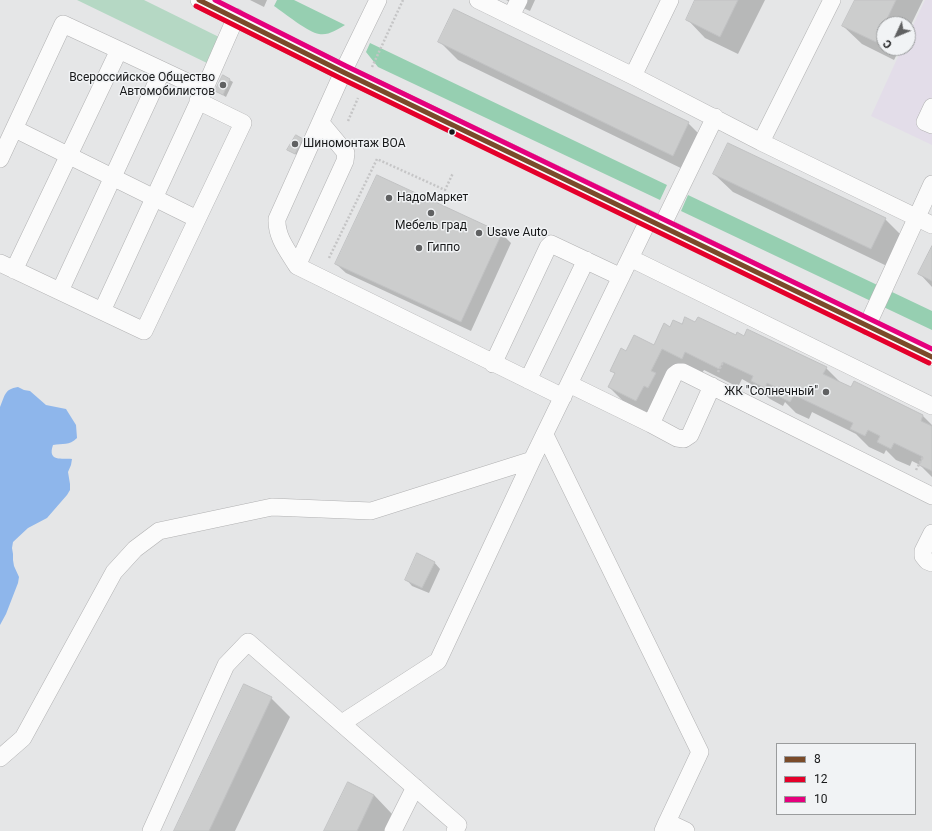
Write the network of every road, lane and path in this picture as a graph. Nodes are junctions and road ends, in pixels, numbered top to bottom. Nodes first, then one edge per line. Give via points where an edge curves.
1 (199, 0) edge
2 (378, 0) edge
3 (403, 0) edge
4 (478, 0) edge
5 (519, 0) edge
6 (670, 0) edge
7 (832, 0) edge
8 (511, 16) junction
9 (236, 17) junction
10 (119, 50) junction
11 (372, 67) dead end
12 (162, 71) junction
13 (343, 72) junction
14 (633, 76) junction
15 (201, 96) junction
16 (358, 98) dead end
17 (932, 107) edge
18 (715, 117) junction
19 (348, 121) dead end
20 (321, 123) junction
21 (932, 125) edge
22 (15, 129) junction
23 (761, 142) junction
24 (68, 155) junction
25 (0, 159) edge
26 (453, 173) dead end
27 (114, 177) junction
28 (932, 184) edge
29 (154, 197) junction
30 (916, 217) junction
31 (197, 219) junction
32 (655, 222) junction
33 (932, 224) edge
34 (329, 258) dead end
35 (630, 258) junction
36 (586, 260) junction
37 (7, 266) edge
38 (297, 266) junction
39 (621, 277) junction
40 (60, 291) junction
41 (102, 311) junction
42 (867, 326) junction
43 (932, 357) edge
44 (493, 364) junction
45 (528, 380) junction
46 (712, 386) junction
47 (566, 390) junction
48 (932, 406) edge
49 (651, 424) junction
50 (545, 435) junction
51 (532, 460) junction
52 (932, 496) edge
53 (932, 533) edge
54 (932, 563) edge
55 (342, 723) junction
56 (0, 758) edge
57 (415, 787) junction
58 (665, 826) edge
59 (151, 831) edge
60 (393, 831) edge
61 (455, 831) edge
62 (686, 831) edge

1 - 9 street
2 - 13 street
3 - 11 path
4 - 8 street
5 - 8 street
6 - 14 street
7 - 23 street
8 - 14 street
9 - 13 street
9 - 15 street
10 - 12 street
10 - 22 street via 63,24
10 - 24 street
12 - 15 street
12 - 27 street
13 - 20 street
13 - 32 street
14 - 18 street
15 - 29 street
15 - 31 street via 243,123
16 - 19 path
17 - 21 street via 925,122
18 - 23 street
18 - 32 street
20 - 38 street via 277,220 280,237
20 - 38 street via 346,153 345,161
22 - 24 street
22 - 25 street
23 - 30 street
24 - 27 street
24 - 37 street
26 - 34 path via 445,190 377,160
27 - 29 street
27 - 40 street
28 - 30 street
29 - 31 street
29 - 41 street
30 - 33 street
30 - 42 street
31 - 41 street via 144,331
32 - 35 street
32 - 42 street
35 - 39 street
35 - 48 street
36 - 39 street
36 - 44 street via 555,245 548,247
36 - 45 street
37 - 40 street
38 - 44 street
39 - 47 street
40 - 41 street
42 - 43 street
44 - 45 street
45 - 47 street
46 - 49 street via 678,372 674,375
46 - 49 street via 690,435 684,439
46 - 52 street
47 - 49 street
47 - 50 street
50 - 51 street
50 - 58 street via 700,752
51 - 55 street via 438,661
51 - 56 street via 370,511 272,508 159,531 135,549 114,572 23,738
53 - 54 street via 923,556
55 - 57 street
55 - 59 street via 248,642 226,665
57 - 60 street
57 - 61 street via 458,825
58 - 62 street

